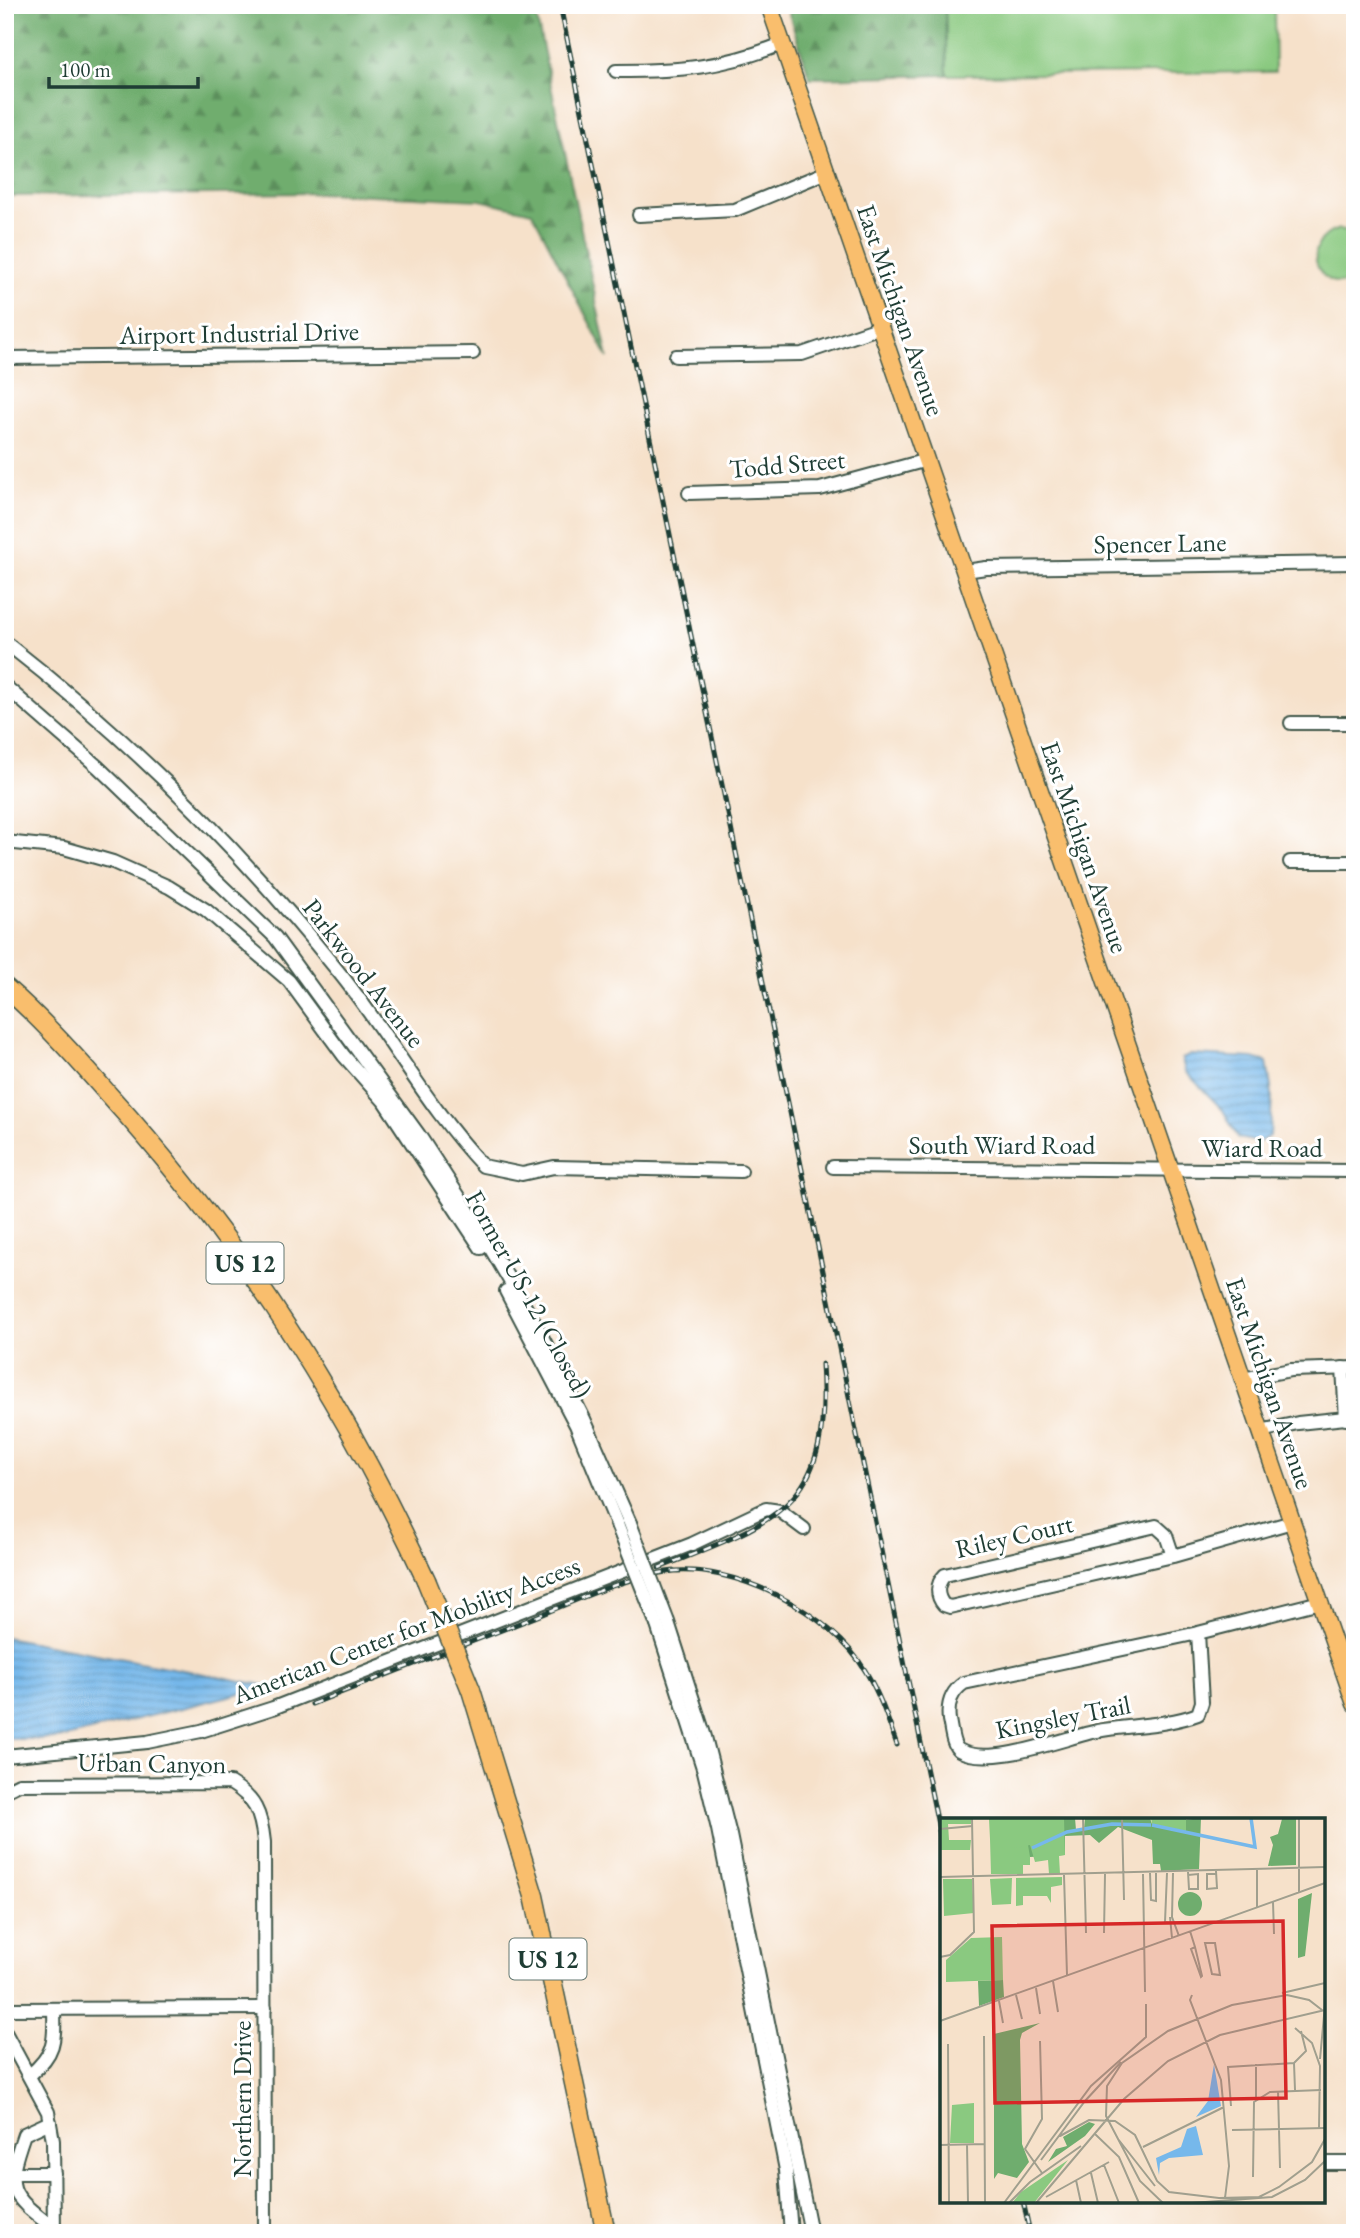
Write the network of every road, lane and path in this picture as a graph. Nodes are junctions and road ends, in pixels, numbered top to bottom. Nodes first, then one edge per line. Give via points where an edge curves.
1 (769, 5) edge
2 (782, 44) junction
3 (616, 71) dead end
4 (827, 172) junction
5 (639, 215) dead end
6 (881, 327) junction
7 (473, 353) dead end
8 (676, 356) dead end
9 (5, 358) edge
10 (927, 460) junction
11 (688, 493) dead end
12 (1355, 563) edge
13 (965, 571) junction
14 (5, 642) edge
15 (5, 686) edge
16 (1291, 723) dead end
17 (1355, 723) edge
18 (5, 842) edge
19 (1290, 862) dead end
20 (1355, 862) edge
21 (5, 987) edge
22 (833, 1167) dead end
23 (741, 1171) dead end
24 (1170, 1171) junction
25 (1355, 1171) edge
26 (1349, 1368) edge
27 (1242, 1379) junction
28 (1351, 1418) edge
29 (1260, 1432) junction
30 (1292, 1522) junction
31 (624, 1525) junction
32 (804, 1529) dead end
33 (1173, 1556) junction
34 (1320, 1602) junction
35 (662, 1623) junction
36 (1198, 1633) junction
37 (1355, 1704) edge
38 (5, 1756) edge
39 (5, 1791) edge
40 (265, 2008) junction
41 (5, 2009) edge
42 (54, 2010) junction
43 (5, 2032) edge
44 (30, 2075) junction
45 (50, 2122) junction
46 (1325, 2163) edge
47 (1355, 2163) edge
48 (8, 2173) edge
49 (54, 2173) junction
50 (54, 2230) edge
51 (265, 2233) edge
52 (606, 2233) edge
53 (791, 2233) edge
54 (811, 2233) edge

1 - 2 main road, East Michigan Avenue
2 - 3 street via 722,64 679,72
2 - 4 main road, East Michigan Avenue
4 - 5 street via 735,210
4 - 6 main road, East Michigan Avenue
6 - 8 street via 802,354
6 - 10 main road, East Michigan Avenue
7 - 9 street, Airport Industrial Drive
10 - 11 street, Todd Street via 820,489
10 - 13 main road, East Michigan Avenue
12 - 13 street, Spencer Lane
13 - 24 main road, East Michigan Avenue
14 - 23 street, Parkwood Avenue via 116,736 270,892 338,970 483,1166 522,1174 554,1167
15 - 31 street via 98,767 275,937 412,1125 469,1212 536,1325 584,1419
16 - 17 street
18 - 31 street, Former US-12 (Closed) via 64,848 113,862 169,887 205,910 289,981 378,1094 469,1228 533,1339
19 - 20 street
21 - 52 highway, US 12 / US 12, bridge via 141,1130 245,1263 296,1337 393,1510 471,1690 534,1896
22 - 24 street, South Wiard Road via 1147,1167
24 - 25 street, Wiard Road
24 - 27 main road, East Michigan Avenue
26 - 27 street via 1291,1370
26 - 28 street
27 - 29 main road, East Michigan Avenue
28 - 29 street
29 - 30 main road, East Michigan Avenue
30 - 33 street, Riley Court
30 - 34 main road, East Michigan Avenue
31 - 35 street, bridge
32 - 38 street, American Center for Mobility Access via 780,1511 765,1509 692,1544 273,1708 147,1742
33 - 33 street, Riley Court via 950,1607 939,1595 945,1575 1156,1526 1166,1535
34 - 36 street, Kingsley Trail
34 - 37 main road, East Michigan Avenue
35 - 53 street via 718,1829 786,2170
35 - 54 street via 705,1737 730,1835
36 - 36 street, Kingsley Trail via 964,1683 950,1698 948,1716 955,1745 991,1755 1020,1752 1096,1732 1198,1714 1202,1702
39 - 40 street, Urban Canyon via 19,1784 230,1783 243,1791 261,1815
40 - 42 street, Northern Drive
40 - 51 street, Northern Drive
41 - 42 street, Northern Drive
42 - 44 street via 53,2048
43 - 44 street
44 - 45 street
45 - 48 street via 24,2134
45 - 49 street
46 - 47 street
48 - 49 street
48 - 50 street via 21,2203
49 - 50 street

